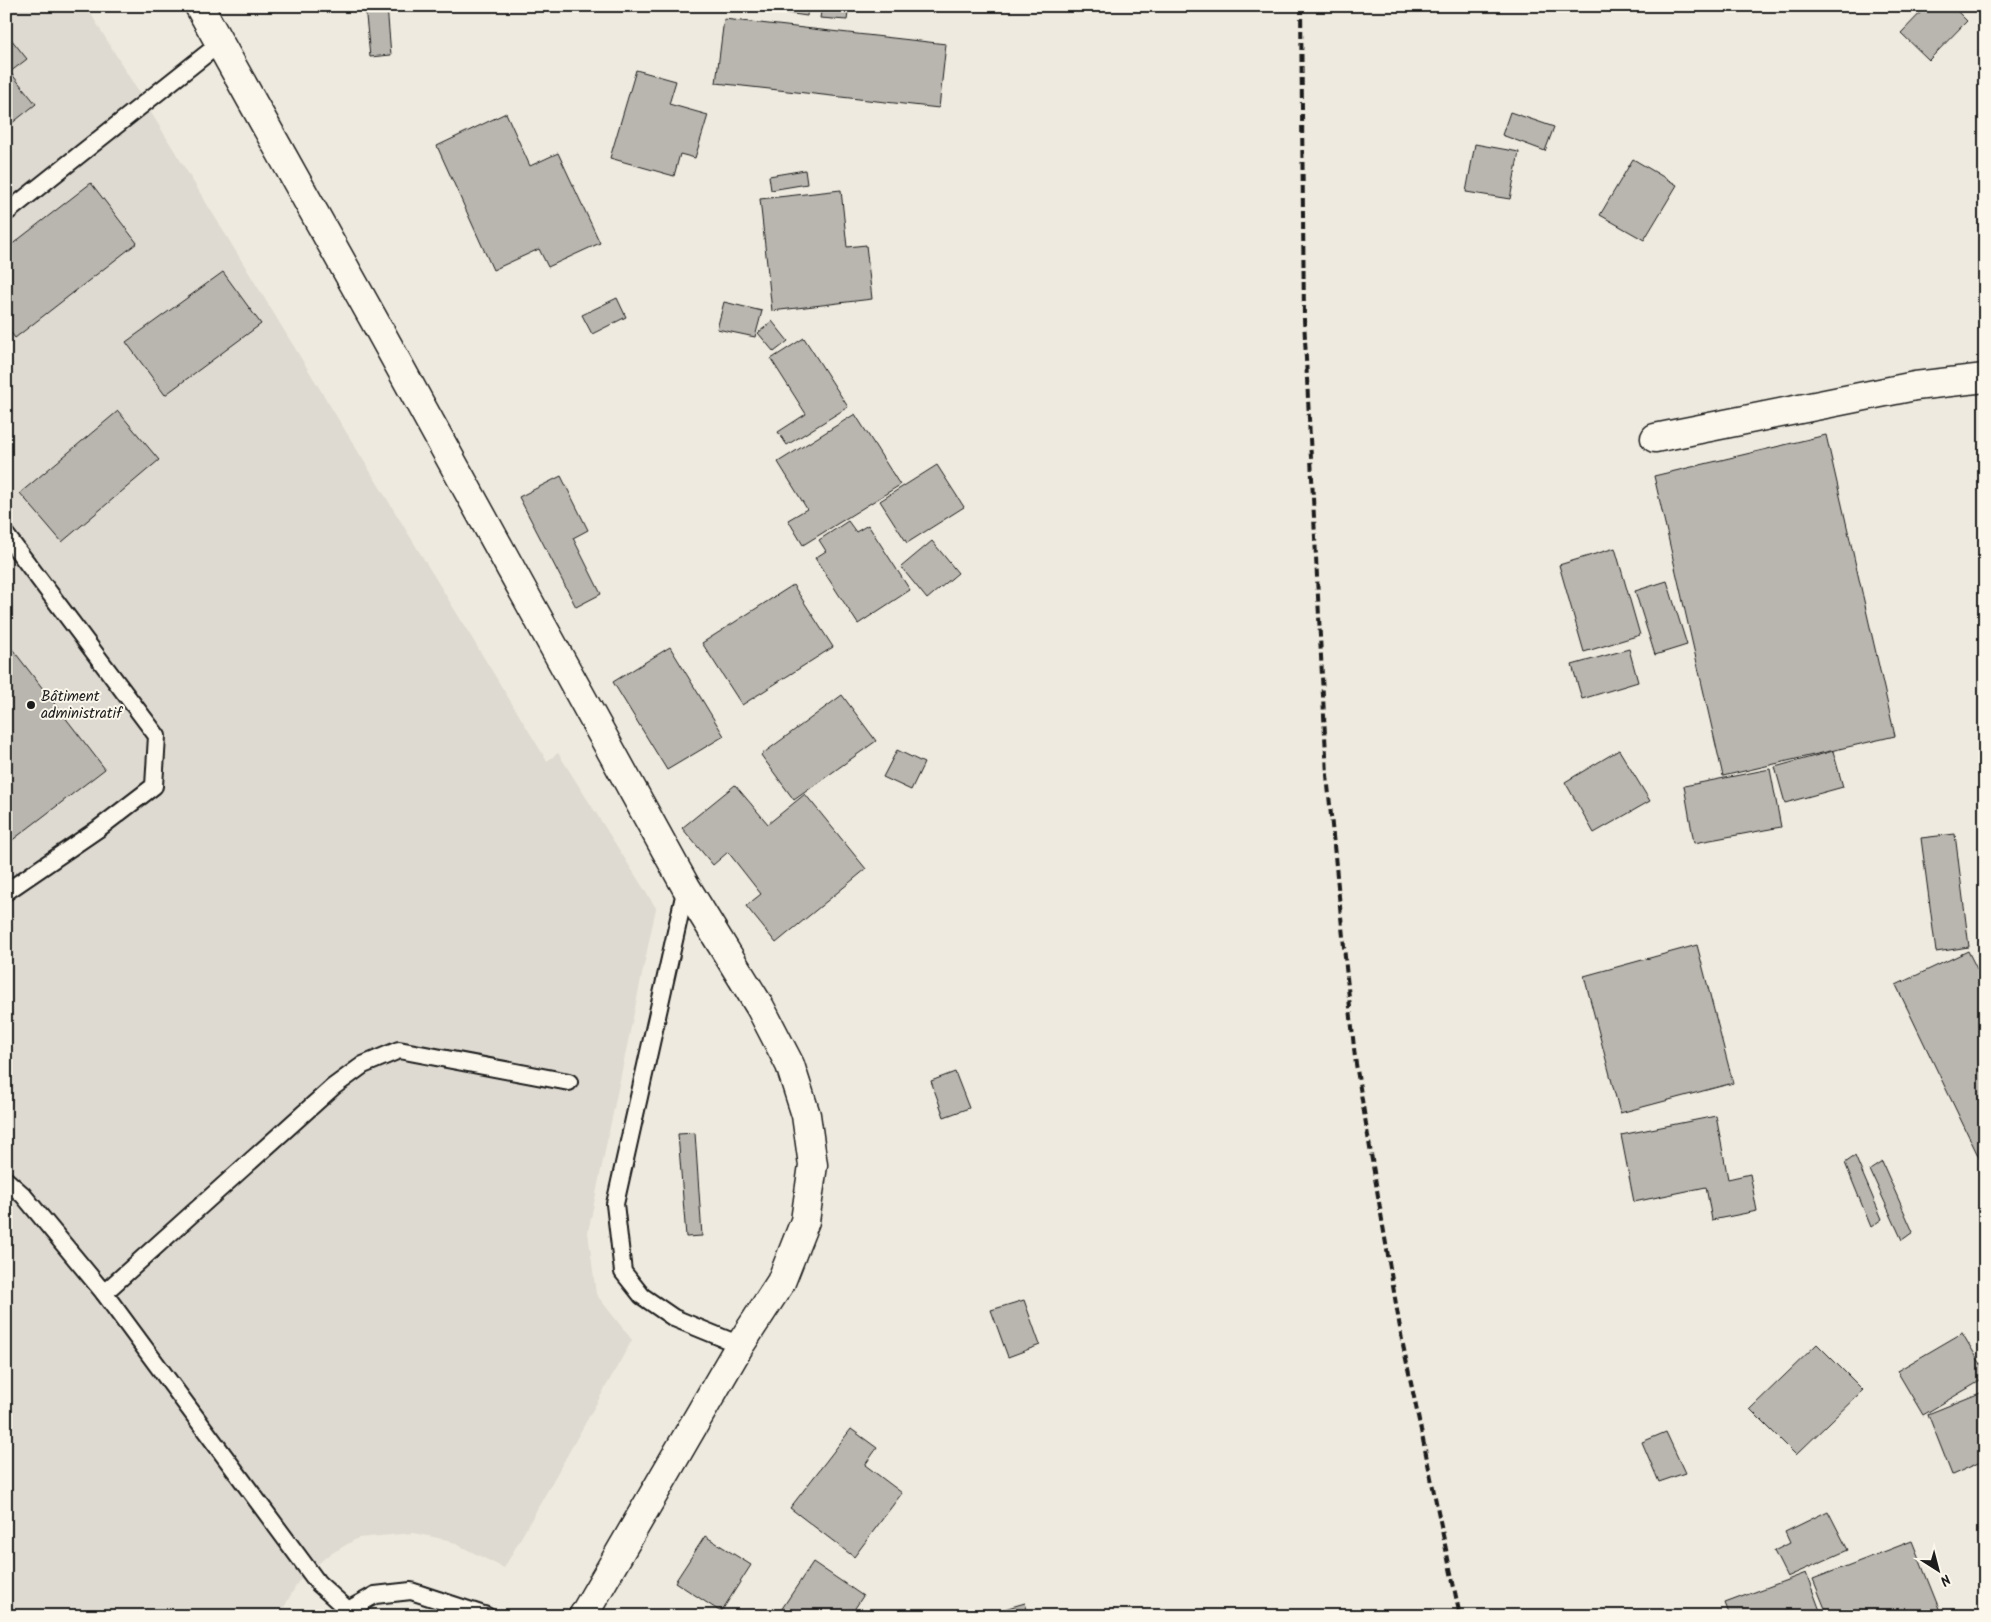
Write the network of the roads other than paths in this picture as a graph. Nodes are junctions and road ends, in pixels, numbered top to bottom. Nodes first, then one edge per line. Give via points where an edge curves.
1 (199, 6) edge
2 (219, 44) junction
3 (6, 213) edge
4 (1985, 378) edge
5 (1654, 438) dead end
6 (6, 535) edge
7 (686, 887) junction
8 (6, 892) edge
9 (570, 1082) dead end
10 (6, 1180) edge
11 (104, 1293) junction
12 (740, 1345) junction
13 (346, 1613) edge
14 (487, 1616) edge
15 (583, 1616) edge

1 - 2 street
2 - 3 lane
2 - 7 street via 370,311
4 - 5 street via 1914,386
6 - 8 lane via 157,736 154,786
7 - 12 street via 760,1007 790,1066 806,1115 813,1165 805,1221 782,1282
7 - 12 lane via 615,1204 623,1272 642,1296 674,1318
9 - 11 lane via 400,1050 363,1065 333,1087
10 - 11 lane via 23,1195
11 - 13 lane via 318,1583
12 - 15 street
13 - 14 lane via 375,1595 411,1591

